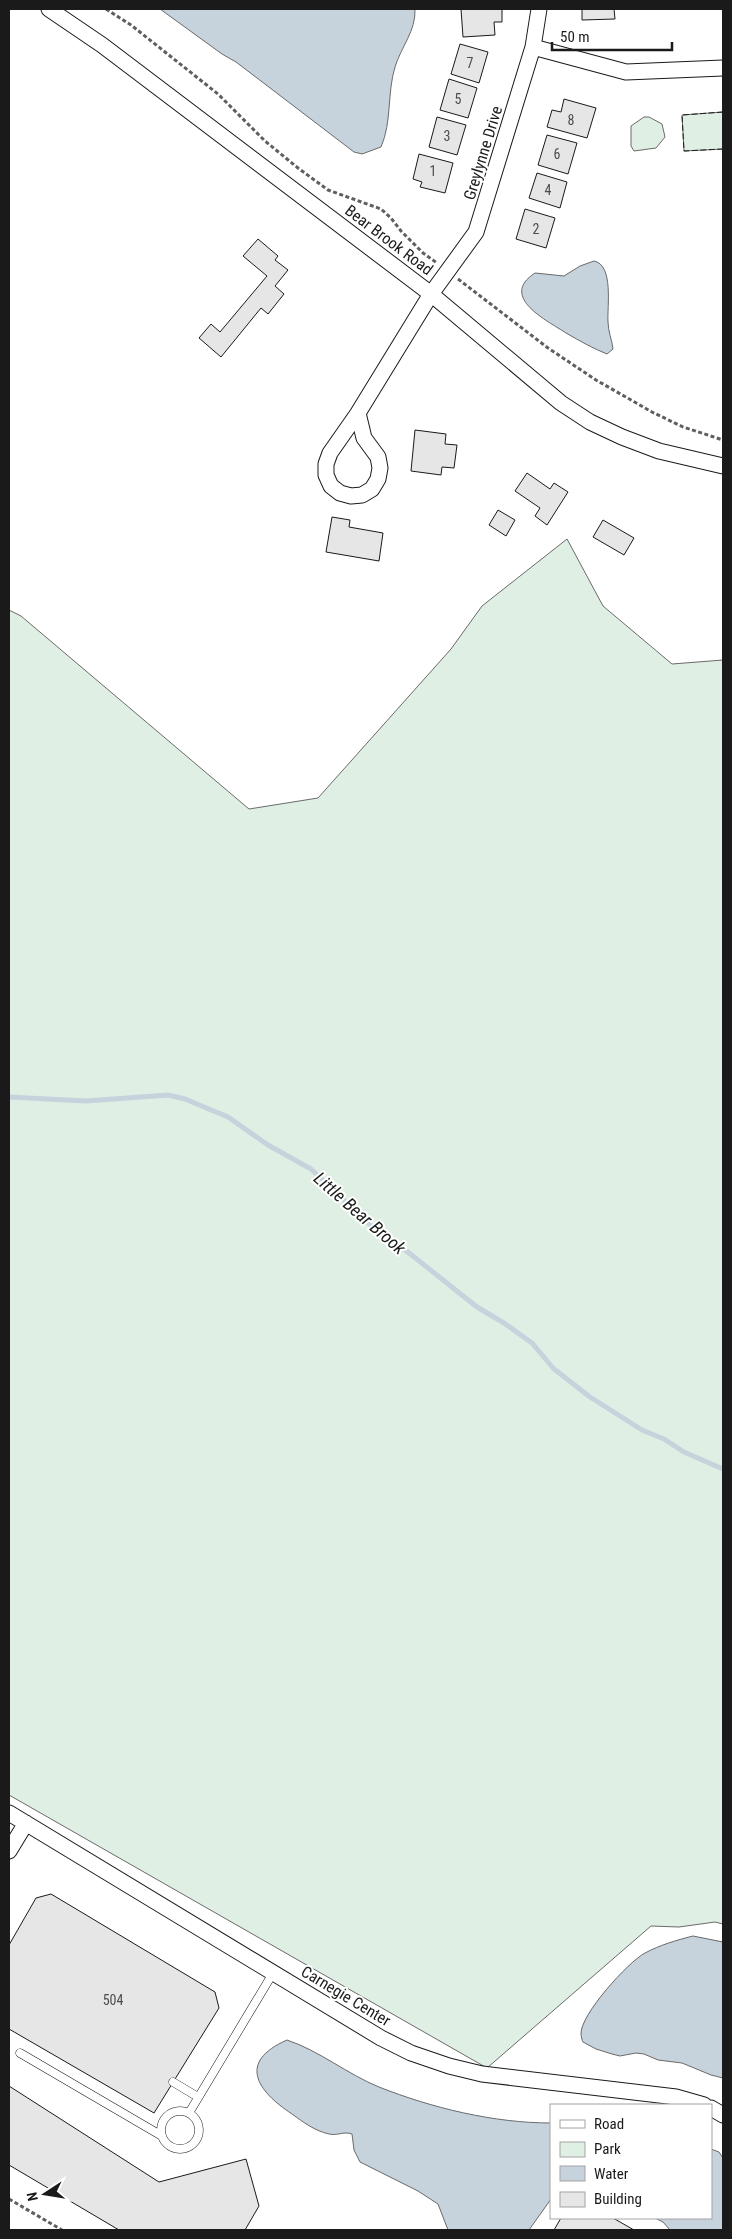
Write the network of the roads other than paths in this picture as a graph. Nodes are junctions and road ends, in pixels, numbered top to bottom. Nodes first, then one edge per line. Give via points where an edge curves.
1 (49, 9) edge
2 (539, 9) edge
3 (67, 15) edge
4 (533, 47) junction
5 (723, 68) edge
6 (431, 294) junction
7 (358, 413) junction
8 (723, 466) edge
9 (9, 1813) edge
10 (26, 1823) junction
11 (9, 1851) edge
12 (273, 1973) junction
13 (20, 2053) dead end
14 (173, 2082) dead end
15 (198, 2097) junction
16 (700, 2104) edge
17 (189, 2113) junction
18 (162, 2136) junction

1 - 3 street, Bear Brook Road
2 - 4 street, Greylynne Drive
3 - 6 street, Bear Brook Road via 102,45
4 - 5 street via 626,72
4 - 6 street, Greylynne Drive via 478,228
6 - 7 street, Greylynne Drive
6 - 8 street, Bear Brook Road via 551,395 590,422 659,451
7 - 7 street, Greylynne Drive via 326,464 331,486 351,496 372,488 380,468 378,457 364,438
9 - 10 street, Carnegie Center
10 - 11 street
10 - 12 street, Carnegie Center
12 - 15 lane
12 - 16 street, Carnegie Center via 381,2038 449,2066 482,2074 676,2097
13 - 18 lane
14 - 15 lane
15 - 17 lane
17 - 18 lane via 176,2111 165,2118 160,2130
17 - 18 lane via 199,2128 193,2144 175,2149

